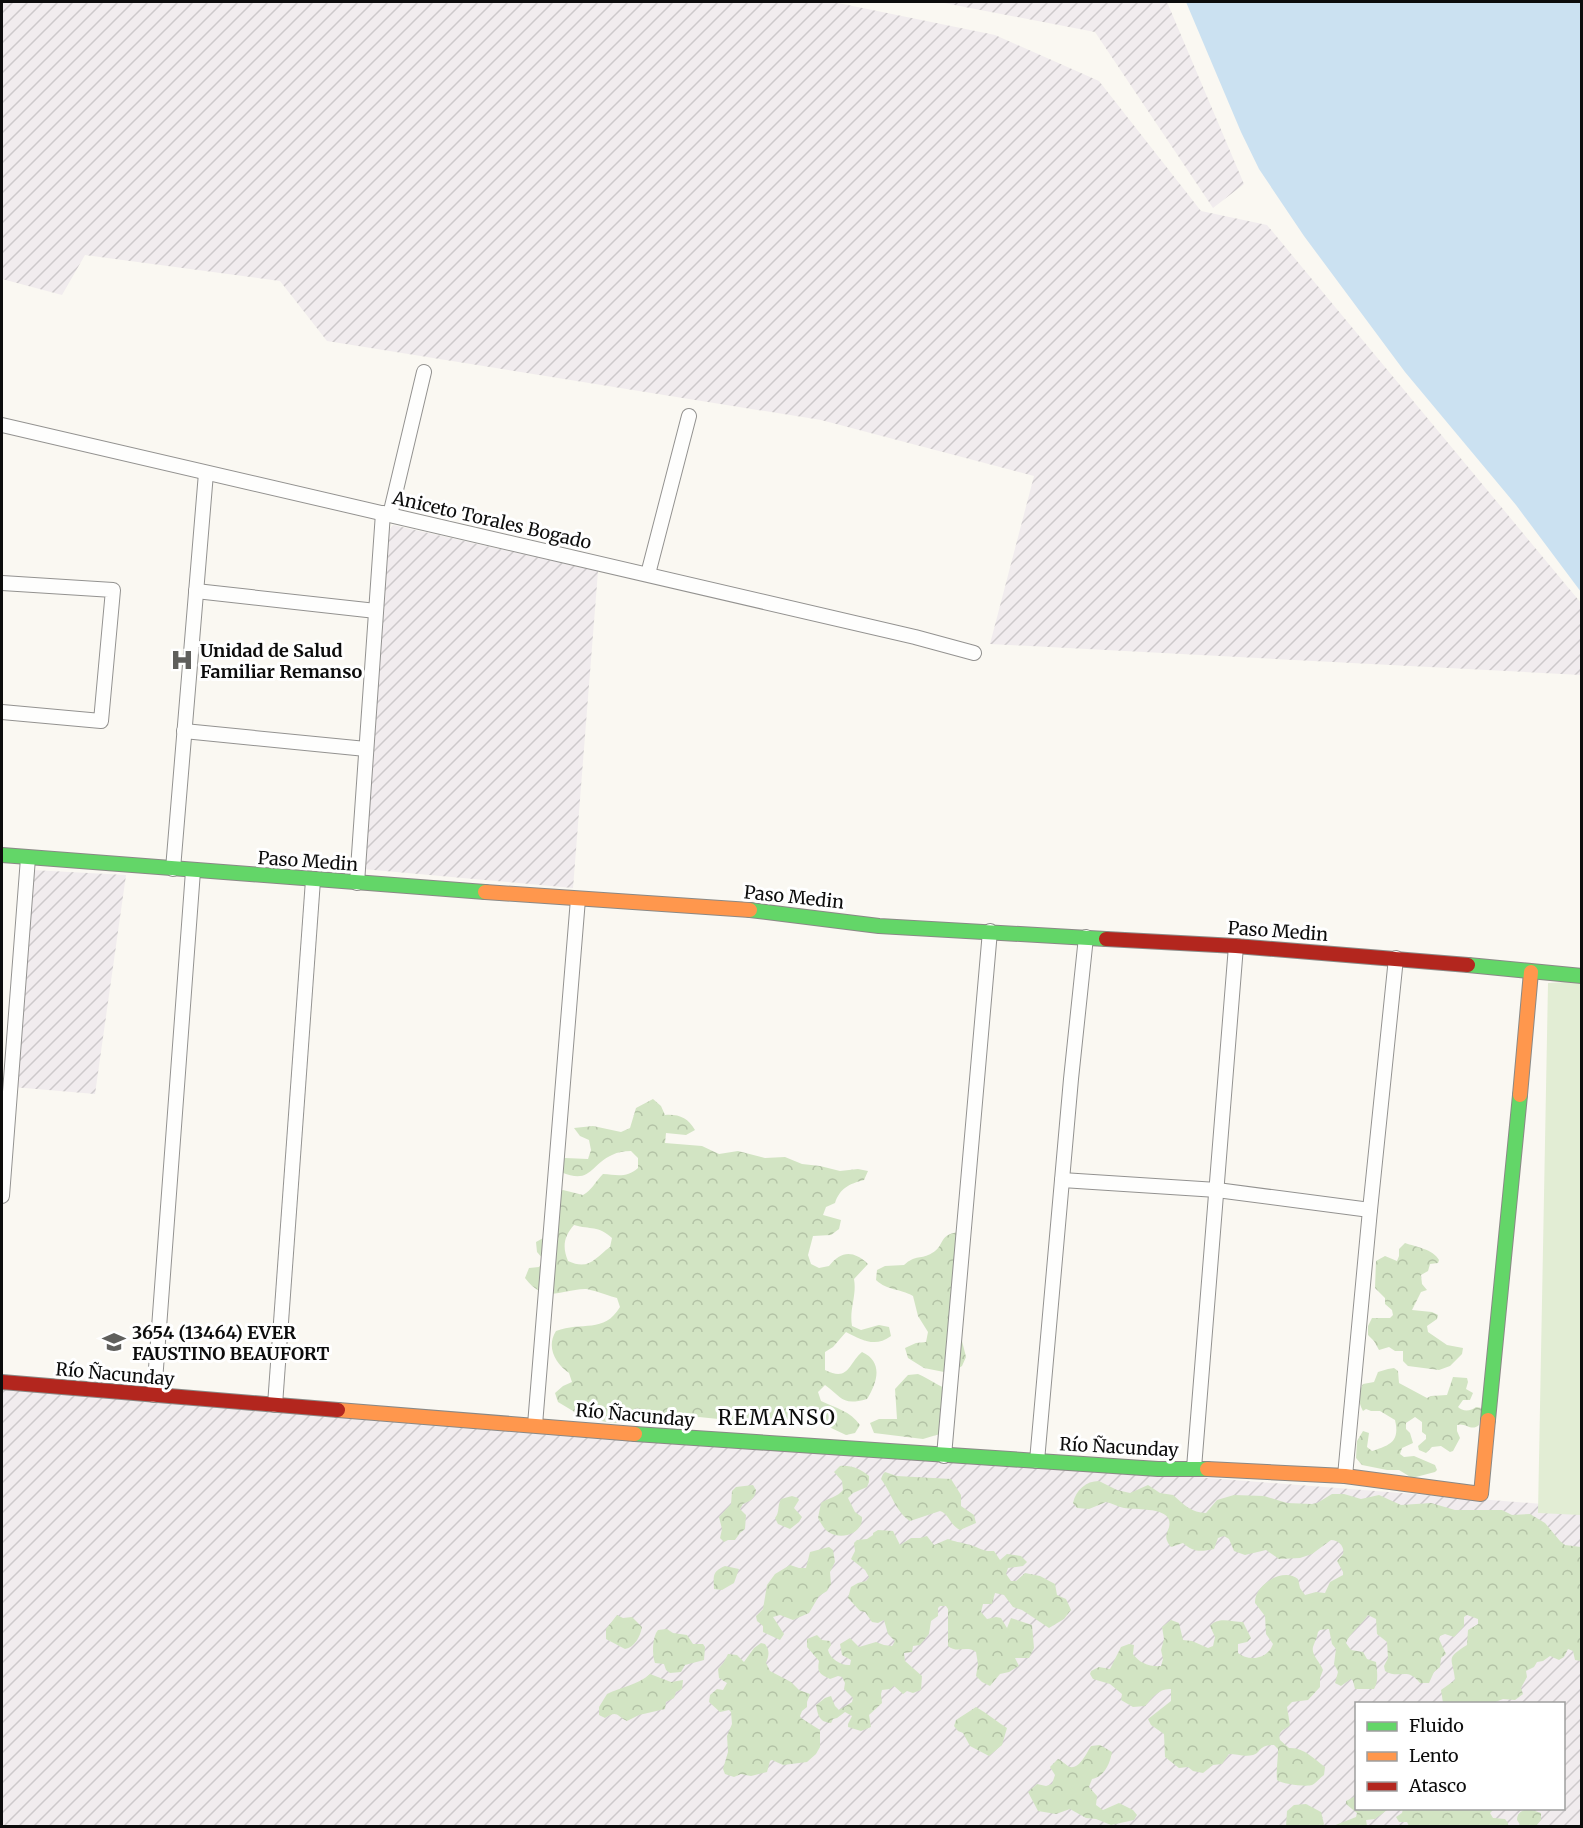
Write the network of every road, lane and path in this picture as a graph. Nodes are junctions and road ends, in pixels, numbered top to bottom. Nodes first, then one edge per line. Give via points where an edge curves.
1 (424, 372) dead end
2 (689, 416) dead end
3 (2, 425) edge
4 (206, 473) junction
5 (387, 514) junction
6 (648, 574) junction
7 (2, 583) edge
8 (196, 591) junction
9 (376, 611) junction
10 (974, 653) dead end
11 (2, 712) edge
12 (184, 732) junction
13 (366, 749) junction
14 (2, 855) edge
15 (28, 858) junction
16 (173, 869) junction
17 (193, 871) junction
18 (313, 880) junction
19 (357, 883) junction
20 (578, 899) junction
21 (990, 931) junction
22 (1086, 937) junction
23 (1236, 946) junction
24 (1396, 958) junction
25 (1531, 972) junction
26 (1581, 976) edge
27 (1062, 1180) junction
28 (1217, 1190) junction
29 (2, 1196) edge
30 (1370, 1210) junction
31 (2, 1382) edge
32 (154, 1395) junction
33 (275, 1405) junction
34 (535, 1425) junction
35 (944, 1456) junction
36 (1037, 1461) junction
37 (1194, 1468) junction
38 (1345, 1476) junction

1 - 5 street
2 - 6 street
3 - 4 street, Aniceto Torales Bogado
4 - 5 street, Aniceto Torales Bogado
4 - 8 street
5 - 6 street, Aniceto Torales Bogado
5 - 9 street
6 - 10 street, Aniceto Torales Bogado
7 - 11 street via 113,590 101,721
8 - 9 street
8 - 12 street
9 - 13 street
12 - 13 street
12 - 16 street
13 - 19 street
14 - 15 street, Paso Medin
15 - 16 street, Paso Medin
15 - 29 street
16 - 17 street, Paso Medin
17 - 18 street, Paso Medin
17 - 32 street
18 - 19 street, Paso Medin
18 - 33 street
19 - 20 street, Paso Medin
20 - 21 street, Paso Medin via 764,911 879,926
20 - 34 street
21 - 22 street, Paso Medin
21 - 35 street
22 - 23 street, Paso Medin
22 - 27 street
23 - 24 street, Paso Medin
23 - 28 street
24 - 25 street, Paso Medin
24 - 30 street
25 - 26 street, Paso Medin
25 - 38 street, Río Ñacunday via 1481,1494
27 - 28 street
27 - 36 street
28 - 30 street
28 - 37 street
30 - 38 street
31 - 32 street, Río Ñacunday
32 - 33 street, Río Ñacunday
33 - 34 street, Río Ñacunday
34 - 35 street, Río Ñacunday
35 - 36 street, Río Ñacunday
36 - 37 street, Río Ñacunday
37 - 38 street, Río Ñacunday

